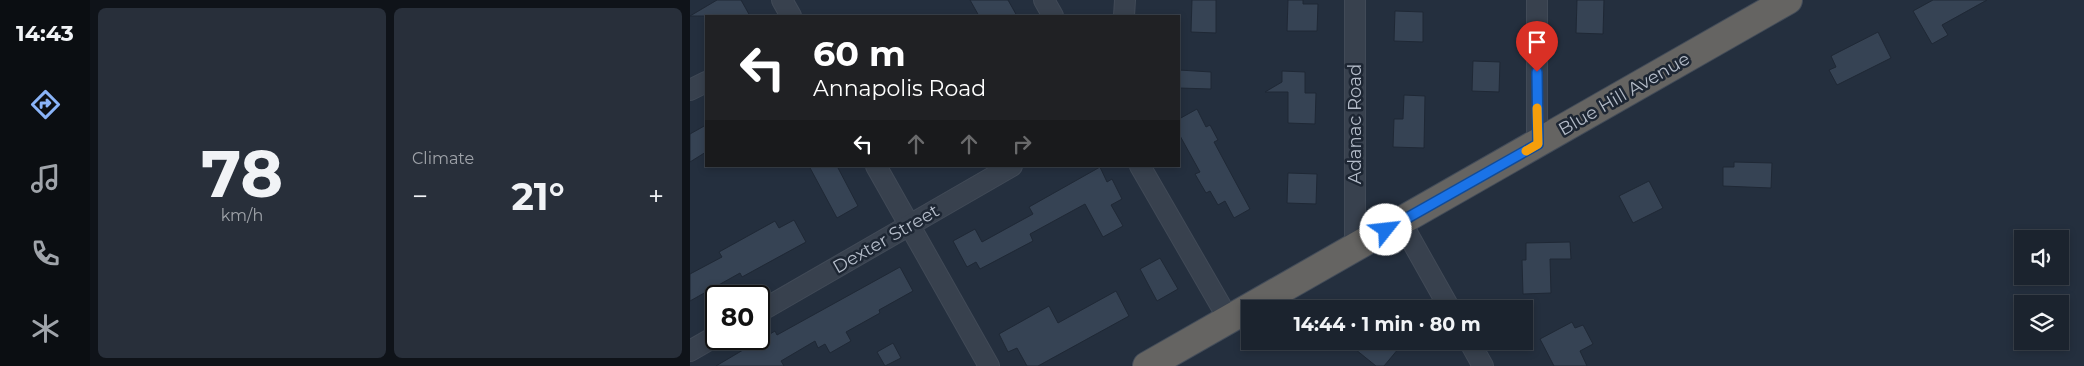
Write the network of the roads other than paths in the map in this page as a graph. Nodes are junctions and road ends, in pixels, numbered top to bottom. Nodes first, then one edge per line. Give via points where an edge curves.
1 (782, 0) edge
2 (1044, 0) edge
3 (1125, 0) edge
4 (1354, 0) edge
5 (1537, 0) edge
6 (1788, 0) edge
7 (790, 15) edge
8 (1052, 15) edge
9 (1124, 15) edge
10 (705, 82) edge
11 (690, 90) edge
12 (1538, 144) junction
13 (877, 167) edge
14 (1010, 167) edge
15 (1141, 167) edge
16 (1401, 222) junction
17 (910, 226) junction
18 (1355, 248) junction
19 (1445, 300) edge
20 (770, 306) edge
21 (1228, 320) junction
22 (705, 342) edge
23 (1474, 350) edge
24 (690, 351) edge
25 (989, 366) edge
26 (1147, 366) edge
27 (1483, 366) edge

1 - 7 street
2 - 8 street
3 - 9 street
4 - 18 street, Adanac Road
5 - 12 street
6 - 12 highway, Blue Hill Avenue
10 - 11 street
12 - 16 highway, Blue Hill Avenue
13 - 17 street
14 - 17 street, Dexter Street
15 - 21 street
16 - 18 highway, Blue Hill Avenue
16 - 19 street
17 - 20 street, Dexter Street
17 - 25 street
18 - 21 highway, Blue Hill Avenue
21 - 26 highway, Blue Hill Avenue
22 - 24 street
23 - 27 street

